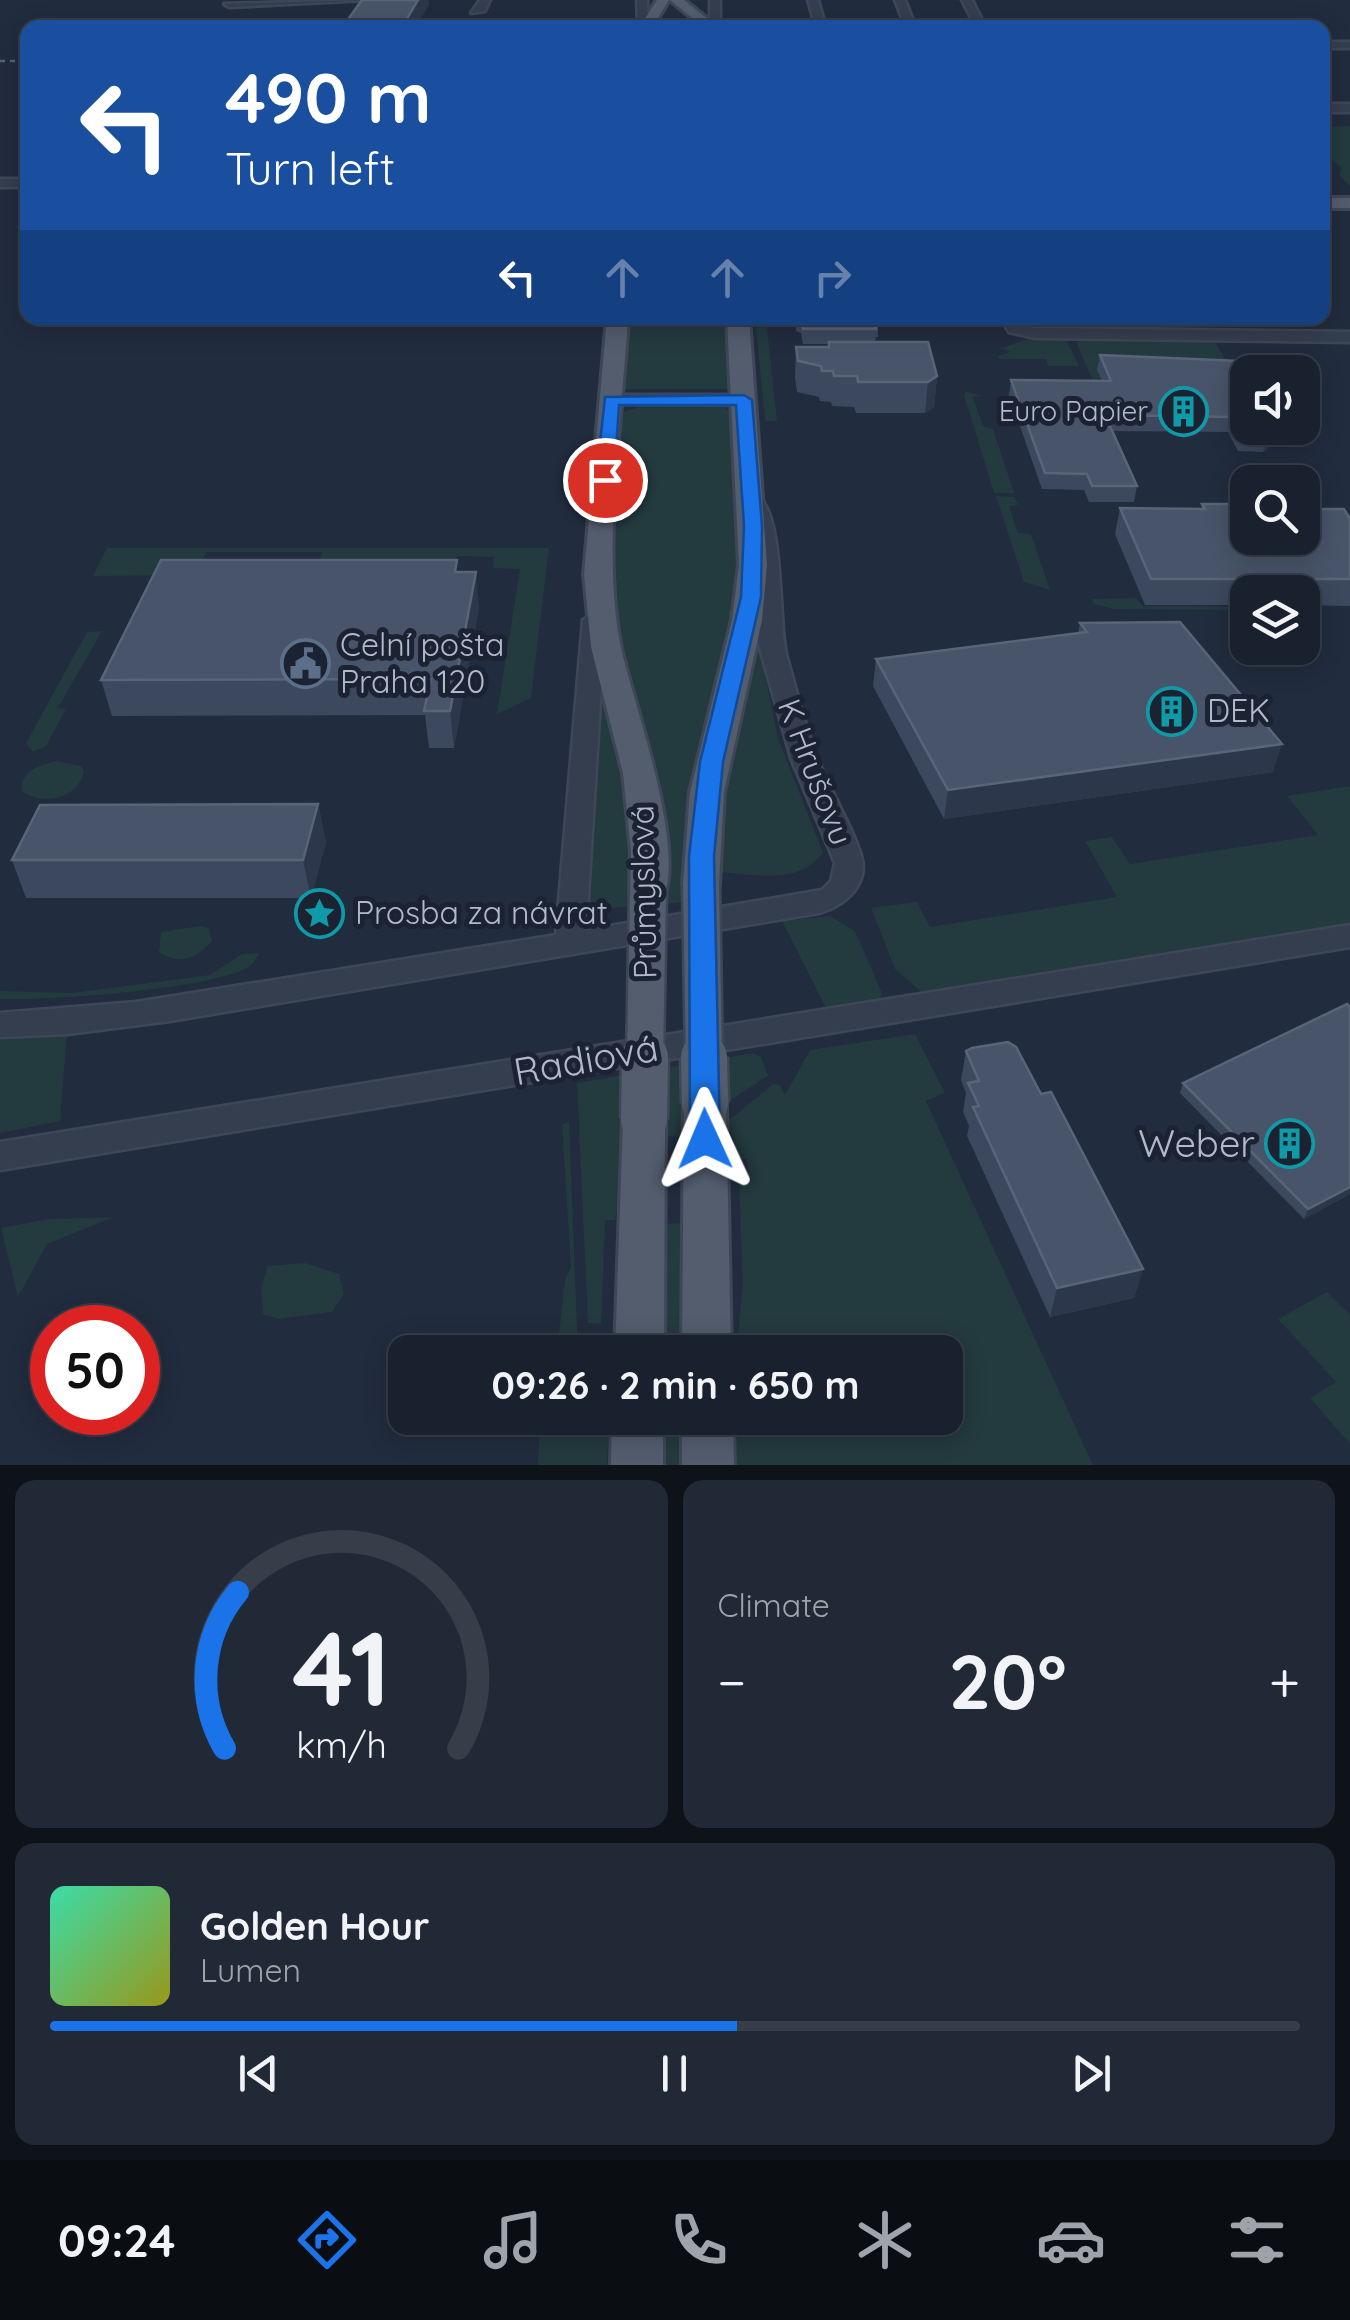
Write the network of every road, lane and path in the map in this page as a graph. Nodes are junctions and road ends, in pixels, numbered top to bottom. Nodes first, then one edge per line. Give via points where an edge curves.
1 (485, 0) edge
2 (676, 0) edge
3 (315, 1) edge
4 (362, 1) edge
5 (232, 10) dead end
6 (475, 11) dead end
7 (703, 20) edge
8 (617, 325) edge
9 (739, 325) edge
10 (1017, 325) edge
11 (1212, 325) edge
12 (1350, 337) edge
13 (611, 400) junction
14 (744, 400) junction
15 (751, 498) junction
16 (598, 574) junction
17 (1350, 936) edge
18 (570, 944) junction
19 (0, 1024) edge
20 (0, 1156) edge
21 (639, 1335) edge
22 (707, 1335) edge
23 (637, 1435) edge
24 (708, 1435) edge
25 (636, 1465) edge
26 (708, 1465) edge

1 - 6 street
2 - 7 main road
3 - 4 street
3 - 5 street via 304,15
8 - 13 main road, Průmyslová
9 - 14 main road, Průmyslová
10 - 11 street via 1035,333
11 - 12 street
13 - 14 street
13 - 16 main road, Průmyslová
14 - 15 main road, Průmyslová
15 - 18 street, K Hrušovu via 765,528 770,641 804,758 847,856 840,892 819,902
15 - 22 main road, Průmyslová, bridge via 751,597 712,762 701,884
16 - 18 street
16 - 21 main road, Průmyslová, bridge via 606,647 640,773 648,852
17 - 20 street, Radiová via 1001,1006 872,1012
18 - 19 street, K Hrušovu via 74,1022
23 - 25 main road
24 - 26 main road

